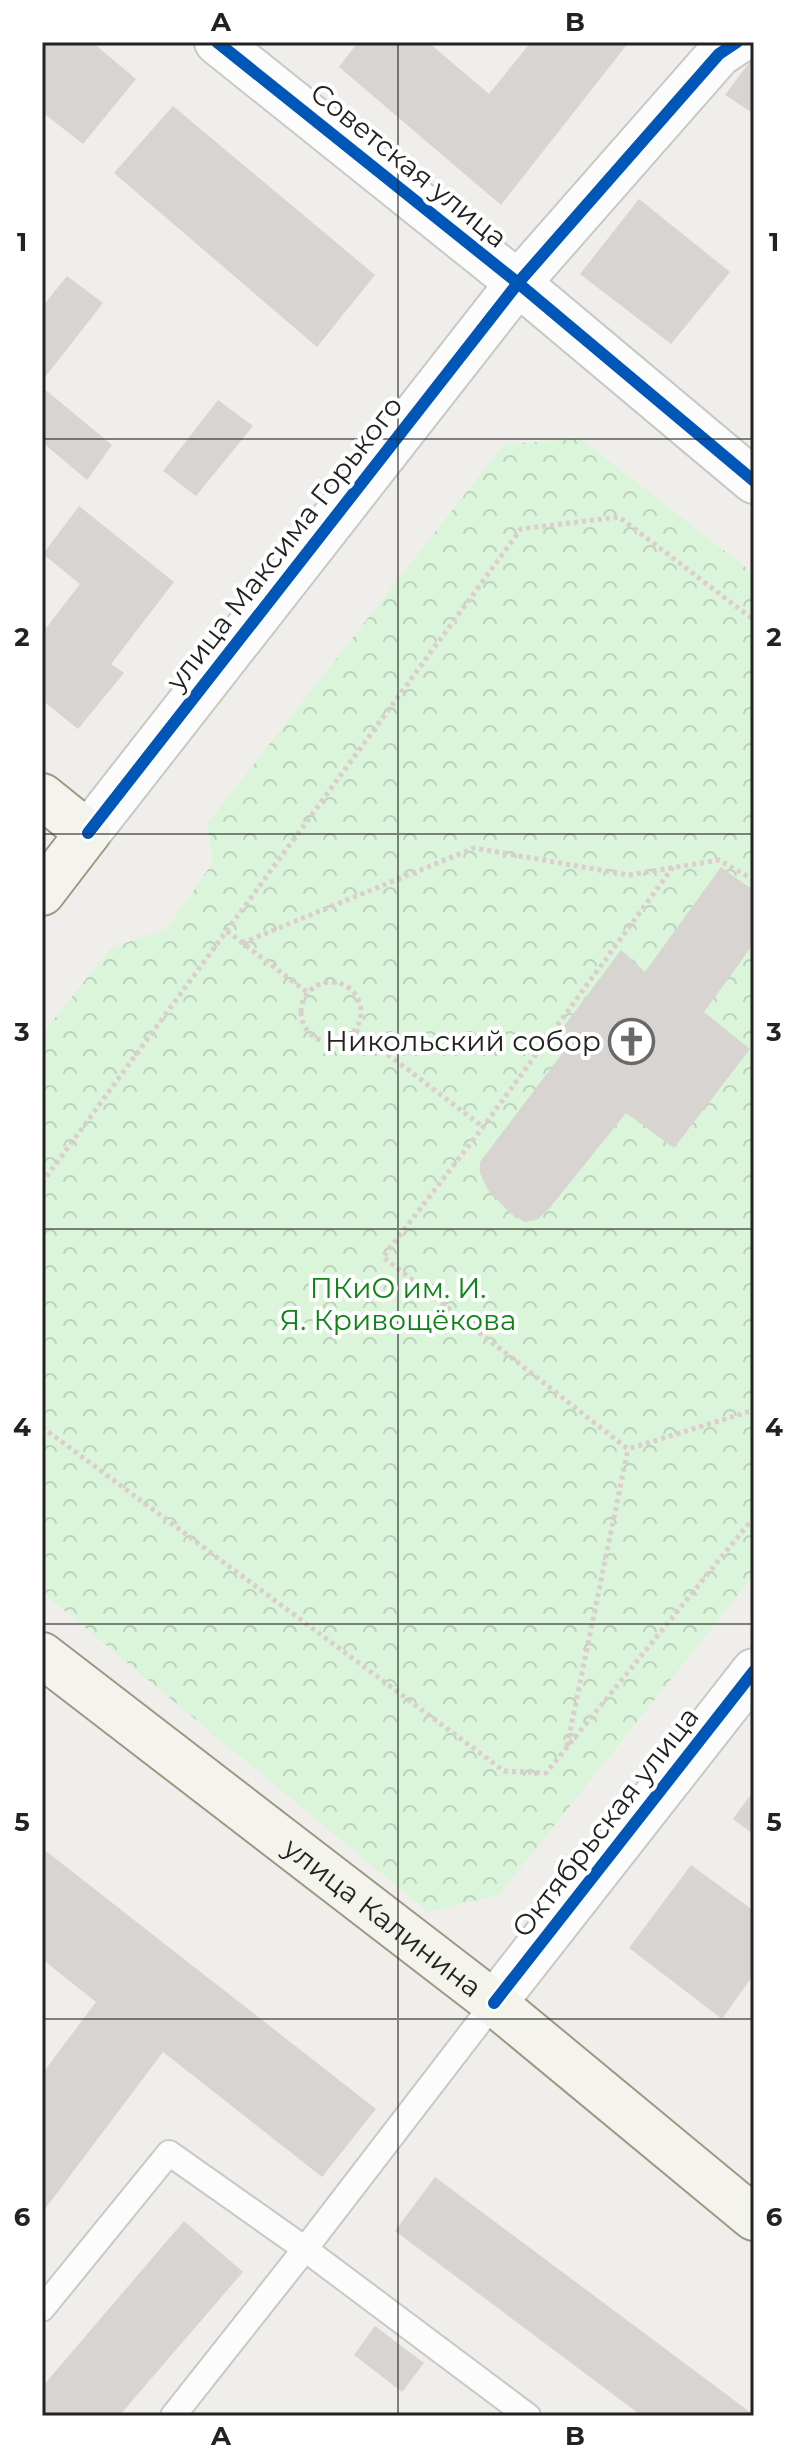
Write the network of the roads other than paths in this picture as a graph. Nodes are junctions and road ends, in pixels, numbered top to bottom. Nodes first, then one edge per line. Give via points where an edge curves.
1 (217, 42) edge
2 (737, 42) edge
3 (518, 283) junction
4 (754, 481) edge
5 (42, 796) edge
6 (88, 833) junction
7 (42, 893) edge
8 (42, 1655) edge
9 (754, 1671) edge
10 (494, 2003) junction
11 (754, 2218) edge
12 (305, 2249) junction
13 (42, 2309) edge
14 (173, 2416) edge
15 (528, 2416) edge

1 - 3 street, Советская улица
2 - 3 street, улица Максима Горького via 719,54
3 - 4 street, Советская улица
3 - 6 street, улица Максима Горького
5 - 6 main road
6 - 7 main road, улица Максима Горького
8 - 10 main road, улица Калинина
9 - 10 street, Октябрьская улица
10 - 11 main road, улица Калинина
10 - 12 lane
12 - 13 lane via 169,2153
12 - 14 lane
12 - 15 lane

